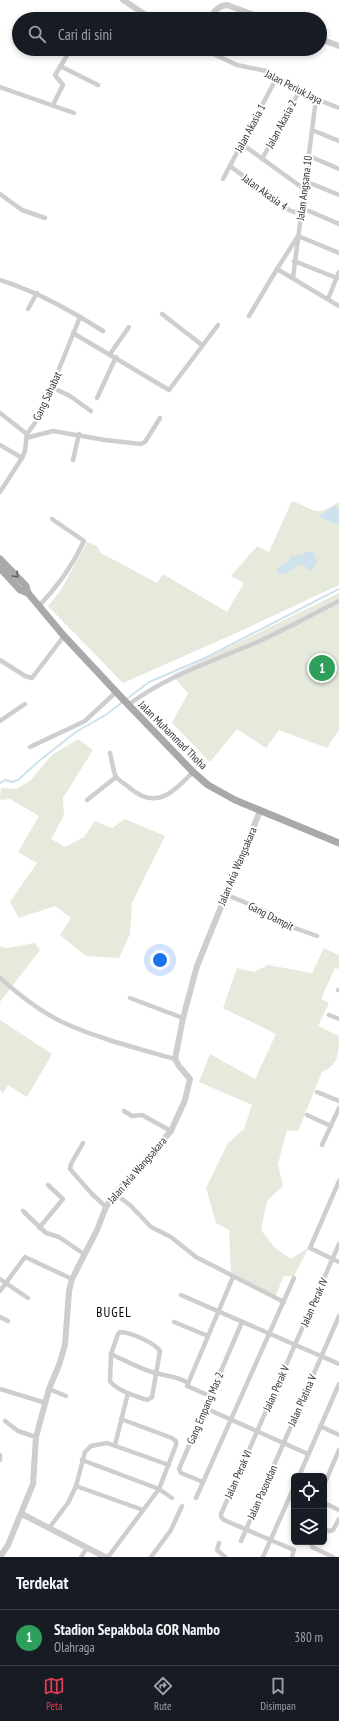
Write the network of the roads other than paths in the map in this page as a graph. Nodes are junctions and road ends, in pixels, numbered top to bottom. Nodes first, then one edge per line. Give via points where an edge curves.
1 (123, 0) edge
2 (141, 12) edge
3 (213, 12) edge
4 (245, 12) edge
5 (327, 42) edge
6 (339, 46) edge
7 (66, 56) edge
8 (218, 56) edge
9 (60, 66) junction
10 (277, 77) junction
11 (98, 85) dead end
12 (0, 88) edge
13 (300, 90) junction
14 (316, 99) junction
15 (53, 105) junction
16 (339, 108) edge
17 (74, 113) dead end
18 (312, 130) junction
19 (339, 141) edge
20 (242, 144) junction
21 (308, 156) junction
22 (262, 159) junction
23 (230, 166) junction
24 (339, 168) edge
25 (223, 180) dead end
26 (305, 181) junction
27 (304, 189) junction
28 (0, 194) edge
29 (339, 195) edge
30 (302, 210) junction
31 (45, 218) dead end
32 (339, 224) edge
33 (298, 236) junction
34 (339, 253) edge
35 (294, 261) junction
36 (277, 269) junction
37 (339, 272) edge
38 (293, 278) junction
39 (337, 278) junction
40 (0, 280) edge
41 (37, 293) junction
42 (328, 299) junction
43 (339, 306) edge
44 (28, 309) dead end
45 (162, 314) dead end
46 (249, 316) dead end
47 (80, 317) junction
48 (218, 325) dead end
49 (129, 327) dead end
50 (103, 331) dead end
51 (73, 333) junction
52 (202, 345) junction
53 (110, 354) junction
54 (116, 357) junction
55 (51, 388) junction
56 (97, 398) dead end
57 (92, 411) dead end
58 (0, 413) edge
59 (160, 418) dead end
60 (79, 434) junction
61 (26, 436) junction
62 (0, 445) edge
63 (22, 458) junction
64 (73, 460) dead end
65 (1, 490) edge
66 (52, 519) dead end
67 (0, 559) edge
68 (0, 568) edge
69 (28, 593) junction
70 (339, 601) edge
71 (39, 606) junction
72 (64, 636) junction
73 (0, 660) edge
74 (116, 693) junction
75 (25, 704) dead end
76 (127, 704) junction
77 (0, 721) edge
78 (30, 748) dead end
79 (110, 753) dead end
80 (193, 772) junction
81 (116, 777) junction
82 (87, 800) dead end
83 (260, 811) junction
84 (339, 843) edge
85 (225, 894) junction
86 (317, 936) dead end
87 (0, 978) edge
88 (130, 998) dead end
89 (329, 1015) dead end
90 (183, 1018) junction
91 (339, 1019) edge
92 (176, 1059) junction
93 (317, 1092) dead end
94 (339, 1101) edge
95 (339, 1108) edge
96 (124, 1111) dead end
97 (307, 1116) dead end
98 (331, 1126) junction
99 (171, 1131) junction
100 (83, 1143) dead end
101 (322, 1145) dead end
102 (339, 1181) edge
103 (48, 1184) dead end
104 (115, 1194) junction
105 (106, 1207) junction
106 (23, 1211) dead end
107 (39, 1228) junction
108 (339, 1244) edge
109 (84, 1254) junction
110 (332, 1259) junction
111 (339, 1262) edge
112 (233, 1277) junction
113 (294, 1278) dead end
114 (0, 1279) edge
115 (72, 1280) junction
116 (6, 1283) junction
117 (0, 1291) edge
118 (181, 1295) dead end
119 (28, 1298) dead end
120 (284, 1302) junction
121 (218, 1311) junction
122 (339, 1316) edge
123 (0, 1317) edge
124 (8, 1321) dead end
125 (174, 1322) dead end
126 (242, 1322) junction
127 (270, 1334) junction
128 (208, 1336) junction
129 (295, 1345) junction
130 (111, 1354) junction
131 (321, 1357) junction
132 (339, 1364) edge
133 (157, 1374) junction
134 (188, 1383) junction
135 (339, 1384) edge
136 (49, 1388) junction
137 (0, 1389) edge
138 (128, 1393) junction
139 (66, 1396) dead end
140 (210, 1396) junction
141 (46, 1403) junction
142 (205, 1408) junction
143 (121, 1419) junction
144 (231, 1420) junction
145 (5, 1421) dead end
146 (320, 1426) junction
147 (257, 1431) junction
148 (339, 1435) edge
149 (36, 1437) junction
150 (284, 1443) junction
151 (115, 1446) junction
152 (339, 1450) edge
153 (308, 1454) junction
154 (0, 1456) edge
155 (0, 1460) edge
156 (82, 1460) junction
157 (169, 1465) junction
158 (300, 1473) edge
159 (327, 1478) edge
160 (203, 1482) junction
161 (76, 1486) junction
162 (159, 1489) junction
163 (291, 1495) edge
164 (172, 1498) dead end
165 (196, 1498) dead end
166 (327, 1505) edge
167 (182, 1506) dead end
168 (143, 1510) junction
169 (339, 1510) edge
170 (22, 1514) junction
171 (339, 1519) edge
172 (50, 1528) junction
173 (246, 1529) junction
174 (327, 1530) edge
175 (270, 1540) junction
176 (241, 1542) dead end
177 (219, 1543) dead end
178 (312, 1545) edge
179 (86, 1548) junction
180 (0, 1557) edge
181 (80, 1557) edge
182 (106, 1557) edge
183 (152, 1557) edge
184 (225, 1557) edge
185 (263, 1557) edge
186 (292, 1557) edge
187 (333, 1557) edge

1 - 2 street
3 - 4 street via 227,6
5 - 6 street
7 - 9 street
8 - 10 street, Jalan Periuk Jaya via 237,65 266,71
9 - 11 street
9 - 15 street via 55,75 63,86
10 - 13 street, Jalan Periuk Jaya
10 - 20 street, Jalan Akasia 1
12 - 15 street
13 - 14 street, Jalan Periuk Jaya
13 - 22 street, Jalan Akasia 2
14 - 16 street, Jalan Periuk Jaya
14 - 18 street, Jalan Angsana 10
15 - 17 street
18 - 19 street
18 - 21 street, Jalan Angsana 10
20 - 22 street
20 - 23 street, Jalan Akasia 1
21 - 24 street
21 - 26 street, Jalan Angsana 10
22 - 27 street
23 - 25 street, Jalan Akasia 1
23 - 30 street, Jalan Akasia 4 via 289,210
26 - 27 street, Jalan Angsana 10
26 - 29 street
27 - 30 street, Jalan Angsana 10
28 - 31 street via 22,210
30 - 32 street, Jalan Akasia 4
30 - 33 street, Jalan Angsana 10
33 - 34 street
33 - 35 street, Jalan Angsana 10
33 - 36 street
35 - 38 street, Jalan Angsana 10
35 - 39 street
36 - 38 street
36 - 46 street
37 - 39 street
38 - 42 street
39 - 42 street
40 - 41 street
41 - 44 street
41 - 47 street
42 - 43 street
45 - 52 street
47 - 50 street
47 - 51 street, Gang Sahabat
48 - 52 street
49 - 53 street
51 - 53 street
51 - 55 street, Gang Sahabat
52 - 54 street via 169,390
53 - 54 street
54 - 56 street
55 - 57 street via 70,396
55 - 61 street, Gang Sahabat via 40,416
58 - 61 street
59 - 60 street via 144,444
60 - 61 street via 53,431
60 - 64 street
61 - 63 street, Gang Sahabat
62 - 63 street
63 - 65 street, Gang Sahabat
66 - 71 street via 84,541 65,575
67 -> 69 main road, Jalan Muhammad Thoha via 26,586
68 - 69 main road, Jalan Muhammad Thoha via 20,590
69 - 71 main road, Jalan Muhammad Thoha
70 - 76 street via 165,682
71 - 72 main road, Jalan Muhammad Thoha
72 - 73 street via 32,678
72 - 74 main road, Jalan Muhammad Thoha
74 - 76 main road, Jalan Muhammad Thoha
74 - 78 street via 85,721
75 - 77 street
76 - 80 main road, Jalan Muhammad Thoha
79 - 81 street
80 - 81 street via 176,789 157,799 148,799 136,793
80 - 83 main road, Jalan Muhammad Thoha via 211,787
81 - 82 street
83 - 84 main road, Jalan Muhammad Thoha
83 - 85 street, Jalan Aria Wangsakara
85 - 86 street, Gang Dampit via 265,911 289,926
85 - 90 street, Jalan Aria Wangsakara via 197,966
87 - 92 street via 22,997 58,1020 89,1033
88 - 90 street
89 - 91 street
90 - 92 street, Jalan Aria Wangsakara
92 - 99 street, Jalan Aria Wangsakara via 178,1066 190,1079 185,1100
93 - 94 street
95 - 98 street
96 - 99 street via 132,1116 142,1115
97 - 98 street
98 - 101 street
99 - 104 street, Jalan Aria Wangsakara
100 - 105 street via 70,1169
102 - 110 street via 310,1248
103 - 107 street via 64,1198
104 - 105 street, Jalan Aria Wangsakara
104 - 112 street via 151,1226 171,1237 196,1257
105 - 109 street, Jalan Aria Wangsakara
106 - 107 street
107 - 109 street via 59,1237
108 - 110 street, Jalan Perak IV
109 - 115 street, Jalan Aria Wangsakara
110 - 111 street
110 - 129 street, Jalan Perak IV
112 - 120 street
112 - 121 street
113 - 120 street
114 - 116 street
115 - 116 street via 25,1258
115 - 136 street, Jalan Aria Wangsakara via 65,1345
116 - 117 street
116 - 119 street
118 - 121 street
120 - 127 street
121 - 126 street
121 - 128 street
122 - 131 street, Jalan Platina V
123 - 124 street
125 - 128 street
126 - 127 street
126 - 140 street, Gang Empang Mas 2
127 - 129 street
127 - 144 street
128 - 134 street
129 - 131 street
129 - 147 street, Jalan Perak V
130 - 133 street
130 - 133 street via 118,1334 130,1334 159,1349
130 - 138 street via 110,1381
131 - 132 street
131 - 150 street, Jalan Platina V
133 - 134 street via 168,1375
133 - 138 street via 150,1399
134 - 140 street via 187,1386
135 - 146 street
136 - 139 street
136 - 141 street, Jalan Aria Wangsakara
137 - 141 street
138 - 143 street
140 - 142 street, Gang Empang Mas 2
141 - 149 street, Jalan Aria Wangsakara
142 - 144 street
142 - 160 street, Gang Empang Mas 2 via 179,1469 181,1473
143 - 151 street
143 - 157 street via 174,1439 176,1449
144 - 147 street
144 - 160 street
145 - 149 street via 18,1431
146 - 148 street
146 - 153 street
147 - 150 street
147 - 173 street, Jalan Perak VI via 221,1512 224,1520
149 - 170 street, Jalan Aria Wangsakara via 33,1484
150 - 153 street
150 - 173 street, Jalan Pasondan
151 - 156 street via 91,1446
151 - 157 street
152 - 159 street
153 - 158 street
154 - 155 street
156 - 161 street
156 - 162 street
157 - 162 street
160 - 165 street
161 - 168 street
161 - 172 street via 68,1504
162 - 164 street
162 - 168 street
163 - 175 street
166 - 169 street
167 - 183 street
168 - 182 street
170 - 172 street
170 - 180 street, Jalan Aria Wangsakara
171 - 174 street via 333,1530
172 - 179 street
173 - 175 street
173 - 176 street, Jalan Pasondan
175 - 185 street
175 - 186 street via 294,1550
177 - 184 street via 218,1550
178 - 187 street
179 - 181 street
179 - 182 street

